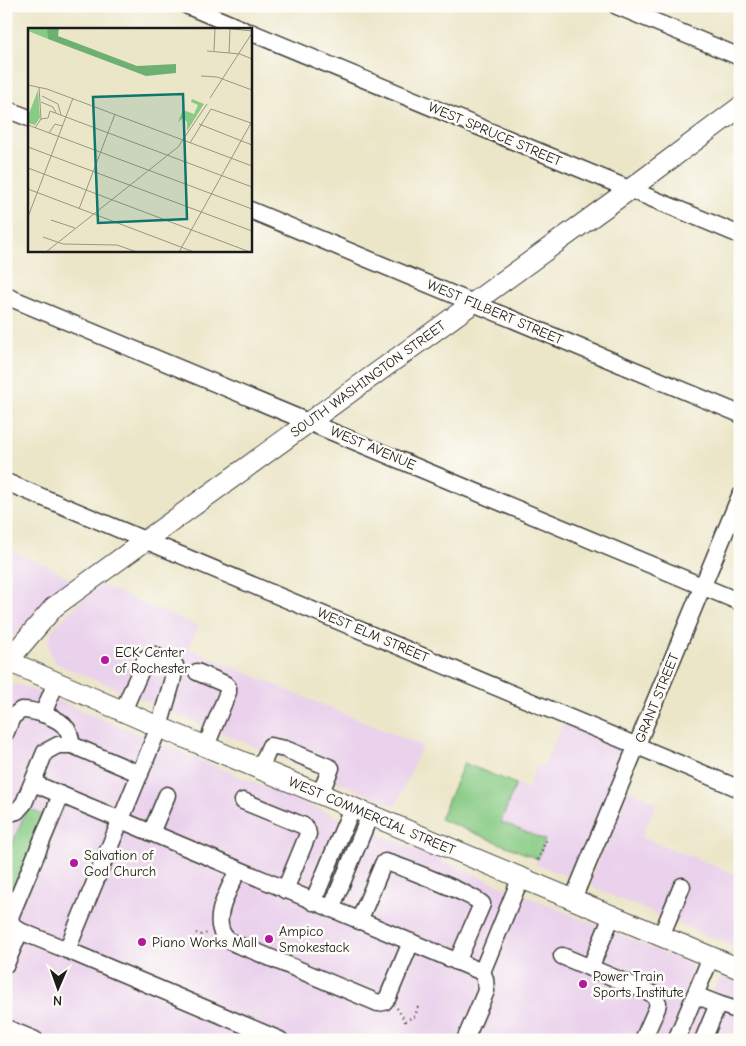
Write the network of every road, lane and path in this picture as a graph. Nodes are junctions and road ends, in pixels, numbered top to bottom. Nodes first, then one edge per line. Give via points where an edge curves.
1 (188, 6) edge
2 (617, 6) edge
3 (240, 28) edge
4 (251, 32) edge
5 (740, 57) edge
6 (740, 107) edge
7 (6, 109) edge
8 (28, 118) edge
9 (629, 190) junction
10 (251, 210) edge
11 (740, 235) edge
12 (6, 296) edge
13 (473, 303) junction
14 (740, 414) edge
15 (309, 421) junction
16 (6, 482) edge
17 (740, 496) edge
18 (146, 540) junction
19 (702, 587) junction
20 (740, 602) edge
21 (7, 661) edge
22 (197, 672) dead end
23 (56, 682) junction
24 (123, 711) junction
25 (43, 714) junction
26 (159, 727) junction
27 (6, 732) edge
28 (72, 744) junction
29 (206, 746) junction
30 (637, 746) junction
31 (260, 769) junction
32 (140, 774) junction
33 (33, 783) junction
34 (740, 788) edge
35 (167, 794) dead end
36 (320, 794) junction
37 (61, 795) junction
38 (243, 801) dead end
39 (361, 812) junction
40 (6, 814) edge
41 (121, 820) junction
42 (151, 833) junction
43 (546, 840) dead end
44 (538, 860) dead end
45 (238, 870) junction
46 (521, 878) junction
47 (682, 886) dead end
48 (284, 890) junction
49 (572, 899) junction
50 (313, 902) junction
51 (331, 909) junction
52 (612, 916) junction
53 (359, 921) junction
54 (20, 931) junction
55 (661, 936) junction
56 (411, 942) junction
57 (67, 950) junction
58 (562, 956) dead end
59 (712, 957) junction
60 (457, 962) junction
61 (6, 964) edge
62 (590, 968) junction
63 (740, 969) edge
64 (482, 972) junction
65 (389, 994) junction
66 (695, 995) junction
67 (718, 1004) junction
68 (418, 1006) dead end
69 (740, 1011) edge
70 (6, 1028) edge
71 (35, 1040) edge
72 (280, 1040) edge
73 (465, 1040) edge
74 (643, 1040) edge
75 (676, 1040) edge
76 (703, 1040) edge

1 - 3 street
2 - 5 street
4 - 9 street, WEST SPRUCE STREET
6 - 9 main road, SOUTH WASHINGTON STREET
7 - 8 street
9 - 11 street, WEST SPRUCE STREET
9 - 13 main road, SOUTH WASHINGTON STREET
10 - 13 street, WEST FILBERT STREET
12 - 15 street, WEST AVENUE
13 - 14 street, WEST FILBERT STREET
13 - 15 main road, SOUTH WASHINGTON STREET
15 - 18 main road, SOUTH WASHINGTON STREET
15 - 19 street, WEST AVENUE
16 - 18 street, WEST ELM STREET
17 - 19 street, GRANT STREET
18 - 21 main road, SOUTH WASHINGTON STREET via 54,608
18 - 30 street, WEST ELM STREET
19 - 20 street, WEST AVENUE
19 - 30 street, GRANT STREET
21 - 23 main road, WEST COMMERCIAL STREET
22 - 29 street via 228,688
23 - 24 main road, WEST COMMERCIAL STREET
23 - 25 street
24 - 26 main road, WEST COMMERCIAL STREET
24 - 26 street via 146,658 154,655 172,663 175,669
25 - 27 street via 21,710 12,717
25 - 28 street via 67,729
26 - 29 main road, WEST COMMERCIAL STREET
26 - 32 street
28 - 32 street
28 - 33 street via 58,745 45,752
29 - 31 main road, WEST COMMERCIAL STREET
30 - 34 street, WEST ELM STREET
30 - 49 street, GRANT STREET
31 - 36 main road, WEST COMMERCIAL STREET
31 - 36 street via 270,746 331,768
32 - 41 street
33 - 37 street
33 - 40 street via 18,811
35 - 42 street
36 - 39 main road, WEST COMMERCIAL STREET
37 - 41 street
37 - 54 street via 10,917 12,925
38 - 48 street via 308,830
39 - 46 main road, WEST COMMERCIAL STREET
39 - 50 street
39 - 51 street
41 - 42 street
41 - 57 street
42 - 45 street
43 - 44 path
45 - 48 street
45 - 65 street via 220,913 225,937 231,942 378,1003 384,1002
46 - 49 main road, WEST COMMERCIAL STREET
46 - 64 street
47 - 55 street
48 - 50 street
49 - 52 main road, WEST COMMERCIAL STREET
50 - 51 street
51 - 53 street
52 - 55 main road, WEST COMMERCIAL STREET
52 - 62 street
53 - 56 street
53 - 60 street via 385,862 459,891 482,904
54 - 57 street
54 - 61 street
55 - 59 main road, WEST COMMERCIAL STREET
56 - 60 street
56 - 65 street
57 - 72 street
58 - 62 street
59 - 63 main road, WEST COMMERCIAL STREET
59 - 66 street
60 - 64 street
62 - 74 street via 653,994 657,1008
64 - 73 street via 486,991
65 - 68 path via 405,1021 414,1016
66 - 67 street
66 - 75 street
67 - 69 street
67 - 76 street
70 - 71 street

